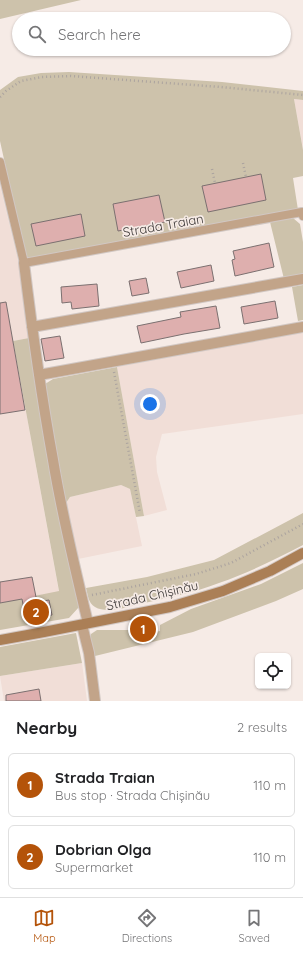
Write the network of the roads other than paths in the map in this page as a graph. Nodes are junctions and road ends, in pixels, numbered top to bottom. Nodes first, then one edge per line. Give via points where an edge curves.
1 (0, 162) edge
2 (303, 216) edge
3 (24, 263) junction
4 (303, 279) edge
5 (32, 327) junction
6 (303, 327) edge
7 (39, 375) junction
8 (303, 553) edge
9 (85, 624) junction
10 (0, 640) edge
11 (95, 701) edge

1 - 3 lane
2 - 3 lane, Strada Traian via 302,212
3 - 5 street
4 - 5 street
5 - 7 street
6 - 7 street
7 - 9 street
8 - 9 street, Strada Chișinău via 270,571 222,591 170,607
9 - 10 street, Strada Chișinău
9 - 11 street

